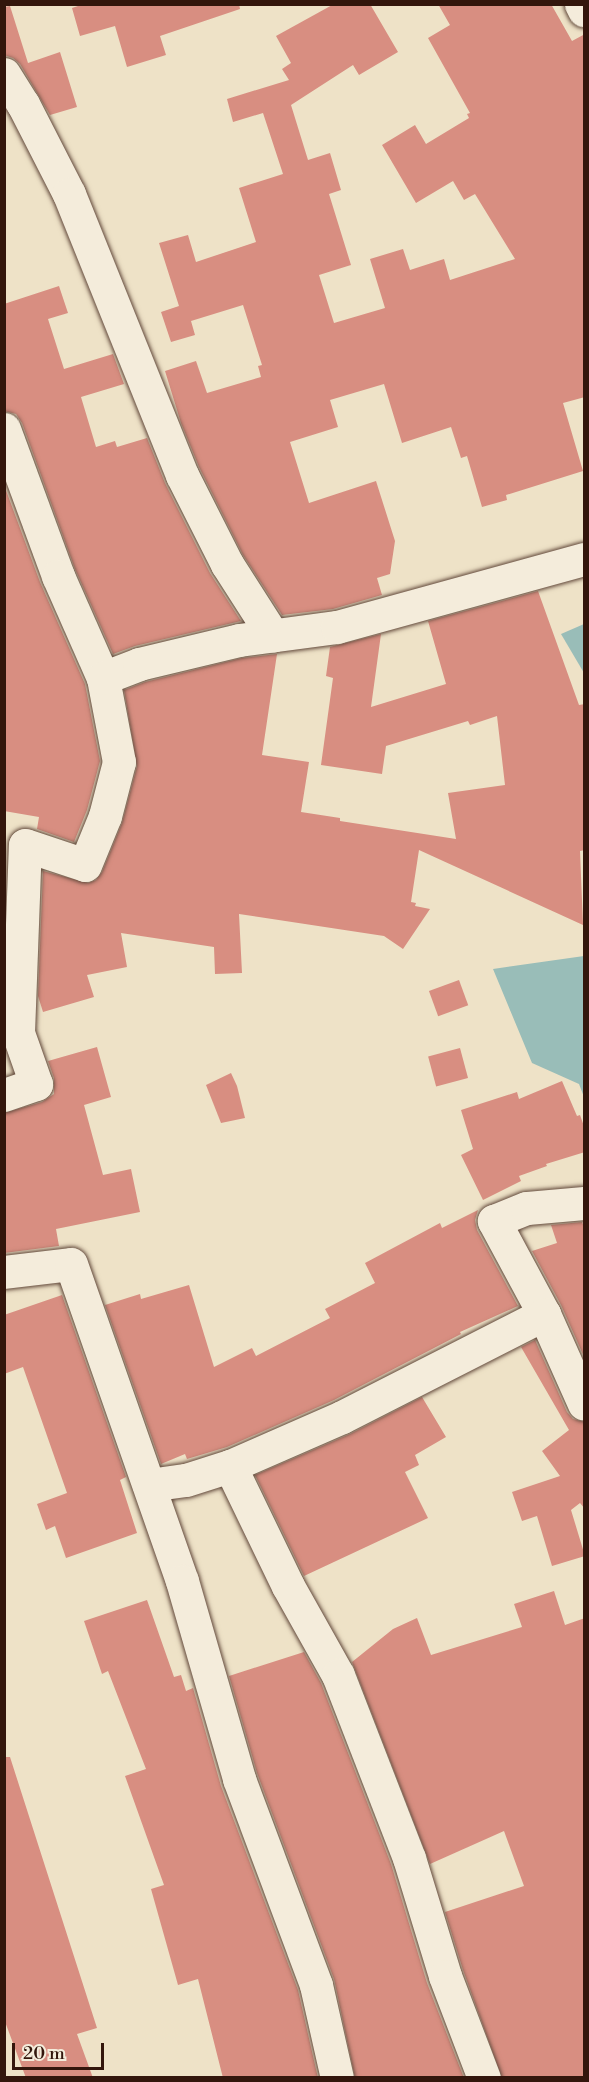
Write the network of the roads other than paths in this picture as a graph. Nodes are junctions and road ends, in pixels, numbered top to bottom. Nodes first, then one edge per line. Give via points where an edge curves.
1 (581, 4) edge
2 (585, 10) edge
3 (4, 74) edge
4 (4, 429) edge
5 (585, 559) edge
6 (273, 636) junction
7 (103, 678) junction
8 (15, 843) edge
9 (4, 1095) edge
10 (585, 1203) edge
11 (4, 1272) edge
12 (544, 1314) junction
13 (585, 1404) edge
14 (230, 1466) junction
15 (149, 1485) junction
16 (337, 2078) edge
17 (484, 2078) edge

1 - 2 street
3 - 6 street via 69,194 182,475 227,564
4 - 7 street via 58,576
5 - 6 street via 337,627
6 - 7 street via 239,640 139,664
7 - 8 street via 119,762 105,816 85,865
8 - 9 street via 18,1033 36,1084
10 - 12 street via 527,1208 494,1221
11 - 15 street via 71,1264
12 - 13 street
12 - 14 street via 342,1417
14 - 15 street via 186,1480
14 - 17 street via 342,1686 405,1847 445,1976
15 - 16 street via 182,1581 239,1779 316,1985

